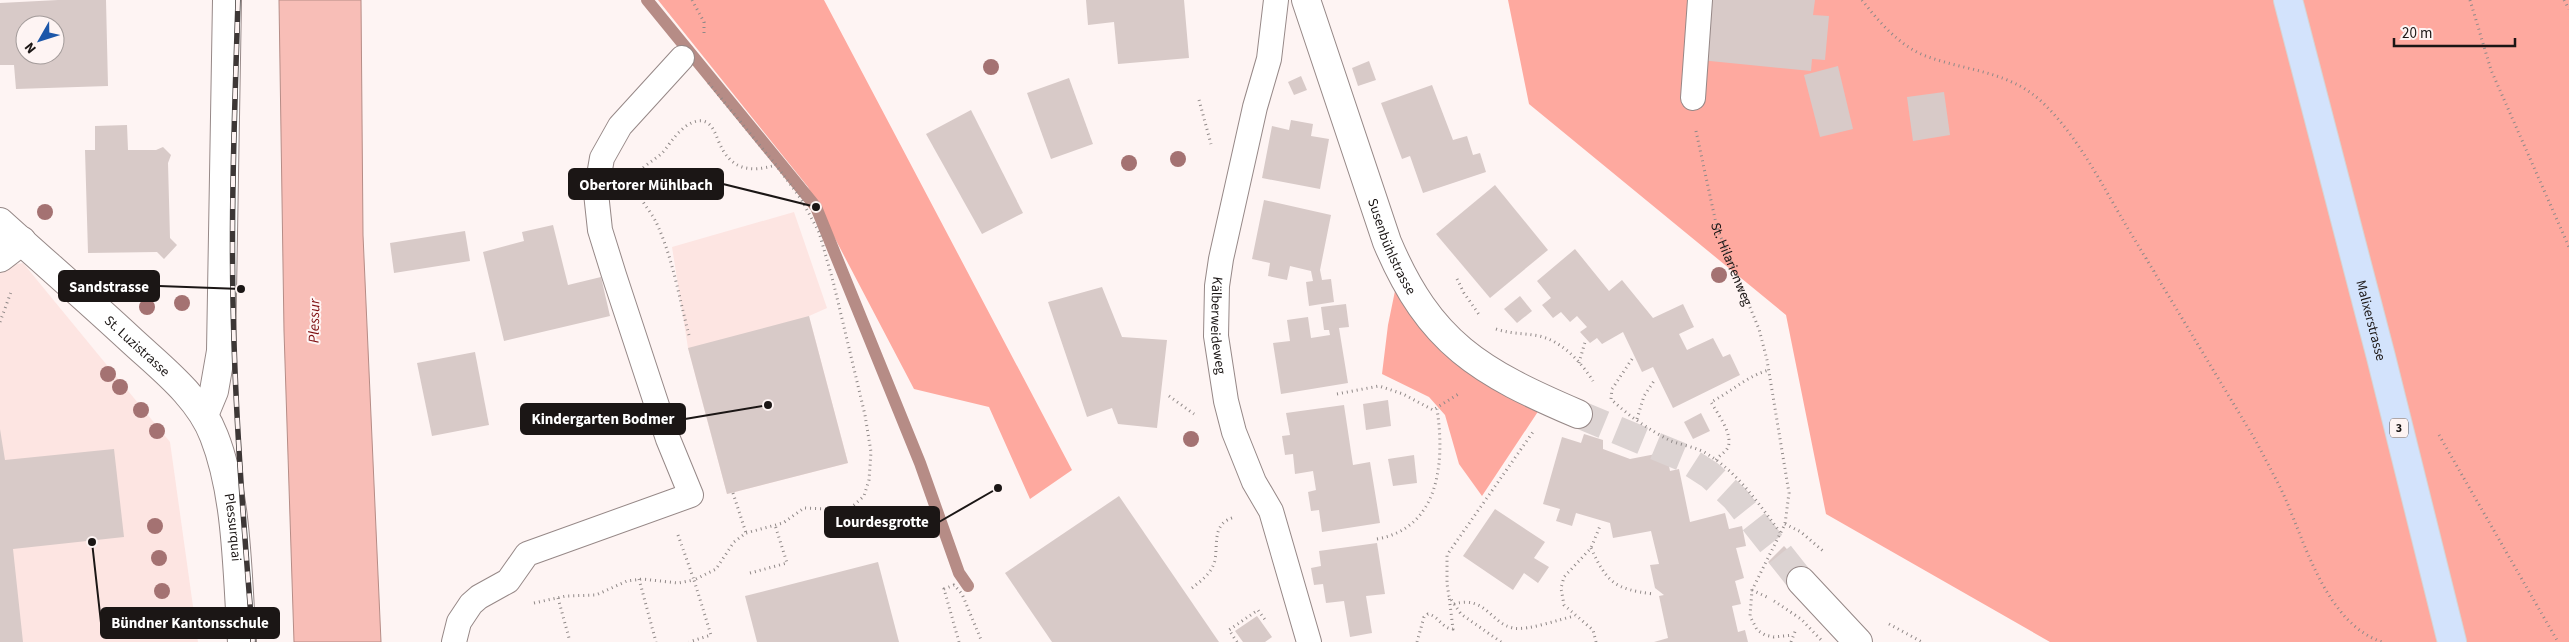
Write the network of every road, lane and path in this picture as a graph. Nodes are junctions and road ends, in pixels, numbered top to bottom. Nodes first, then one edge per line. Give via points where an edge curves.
1 (226, 0) edge
2 (692, 0) edge
3 (1276, 0) edge
4 (1306, 0) edge
5 (1700, 0) edge
6 (1862, 0) edge
7 (2288, 0) edge
8 (2470, 0) edge
9 (2564, 0) edge
10 (2569, 10) edge
11 (703, 37) dead end
12 (682, 58) dead end
13 (702, 76) dead end
14 (1693, 98) joint
15 (776, 165) junction
16 (0, 222) edge
17 (22, 242) junction
18 (2569, 247) edge
19 (0, 258) edge
20 (1457, 279) dead end
21 (14, 286) dead end
22 (0, 322) edge
23 (1486, 323) dead end
24 (1492, 326) dead end
25 (689, 335) dead end
26 (1513, 335) junction
27 (1512, 341) dead end
28 (1585, 342) dead end
29 (1632, 359) dead end
30 (1579, 363) junction
31 (1769, 370) junction
32 (1654, 382) dead end
33 (1597, 387) dead end
34 (1459, 393) dead end
35 (1604, 393) dead end
36 (1337, 394) dead end
37 (1611, 399) junction
38 (1566, 408) joint
39 (1437, 409) junction
40 (204, 415) junction
41 (1637, 419) junction
42 (2434, 426) dead end
43 (1716, 460) junction
44 (733, 493) dead end
45 (667, 504) junction
46 (1242, 518) dead end
47 (775, 525) junction
48 (1600, 526) dead end
49 (1780, 532) junction
50 (746, 533) junction
51 (1377, 539) dead end
52 (1592, 548) junction
53 (750, 573) dead end
54 (639, 579) junction
55 (694, 580) junction
56 (1800, 581) tunnel mouth
57 (1192, 588) dead end
58 (1752, 590) junction
59 (1653, 594) dead end
60 (481, 596) junction
61 (1449, 596) junction
62 (558, 598) junction
63 (1454, 604) junction
64 (1575, 616) junction
65 (1268, 624) dead end
66 (1793, 635) dead end
67 (569, 638) dead end
68 (242, 642) edge
69 (454, 642) edge
70 (656, 642) edge
71 (689, 642) edge
72 (959, 642) edge
73 (982, 642) edge
74 (1237, 642) edge
75 (1309, 642) edge
76 (1417, 642) edge
77 (1501, 642) edge
78 (1596, 642) edge
79 (1823, 642) edge
80 (1858, 642) edge
81 (2382, 642) edge
82 (2452, 642) edge
83 (2558, 642) edge

1 - 40 street via 221,350 214,391
2 - 11 path via 704,22
3 - 75 lane, Kälberweideweg via 1269,59 1255,107 1216,286 1216,336 1234,432 1254,482 1271,511
4 - 38 street, Susenbühlstrasse via 1387,242 1415,300 1454,344 1478,363 1511,384
5 - 14 lane
6 - 81 path via 1907,46 1938,60 2007,79 2024,88 2053,113 2092,168 2256,441 2330,596 2351,624
7 - 82 main road, Malixerstrasse / 3
8 - 18 path via 2491,70
9 - 10 path
12 - 45 lane via 620,126 602,158 596,193 600,230 614,275 668,439 691,495
13 - 15 path
14 - 31 path, St. Hilarienweg via 1698,146 1717,228 1759,329
15 - 25 path via 756,170 743,168 726,154 715,131 703,121 685,126 664,151 640,170 635,180 638,191 657,223
15 - 47 path via 802,200 827,256 871,452 864,496 854,505 846,510 804,508
16 - 17 street, St. Luzistrasse
17 - 19 street
17 - 40 street, St. Luzistrasse via 160,367
20 - 23 path
21 - 22 path
24 - 26 path
26 - 27 path
26 - 30 path via 1526,334 1551,340 1568,350
28 - 30 path
29 - 37 path via 1612,389
30 - 33 path
31 - 43 path via 1749,377 1739,387 1711,402 1723,423 1728,441 1728,448
31 - 49 path, St. Hilarienweg via 1789,493 1785,524
32 - 41 path via 1644,396
34 - 39 path
35 - 37 path
36 - 39 path via 1379,386
37 - 41 path
38 - 61 path via 1447,556
39 - 51 path via 1440,430 1437,482 1429,500 1417,520 1404,530
40 - 68 street, Plessurquai via 229,484
41 - 43 path via 1671,440 1702,451
42 - 83 path
43 - 49 path via 1743,485
44 - 50 path
45 - 55 path
45 - 60 lane via 527,554 508,581
46 - 57 path via 1232,518 1220,527 1215,536 1212,567
47 - 50 path
47 - 53 path via 787,563
48 - 52 path
49 - 58 path
50 - 55 path via 734,542 716,569
52 - 59 path via 1607,578 1619,588
52 - 64 path via 1572,566 1561,588 1564,605
54 - 55 path via 678,583
54 - 62 path via 596,595
54 - 70 path
55 - 71 path via 711,636
56 - 80 street
58 - 66 path via 1752,621 1760,633 1770,637
58 - 79 path, bridge via 1801,619
60 - 62 path via 496,604 517,607
60 - 69 lane via 464,613
61 - 63 path
61 - 76 path via 1454,629 1446,628 1428,614 1424,617
62 - 67 path
63 - 64 path via 1471,602 1510,627 1520,628
63 - 77 path via 1462,614
64 - 78 path via 1594,630
65 - 74 path via 1258,610 1229,630
72 - 73 path via 944,588 954,586 962,594

